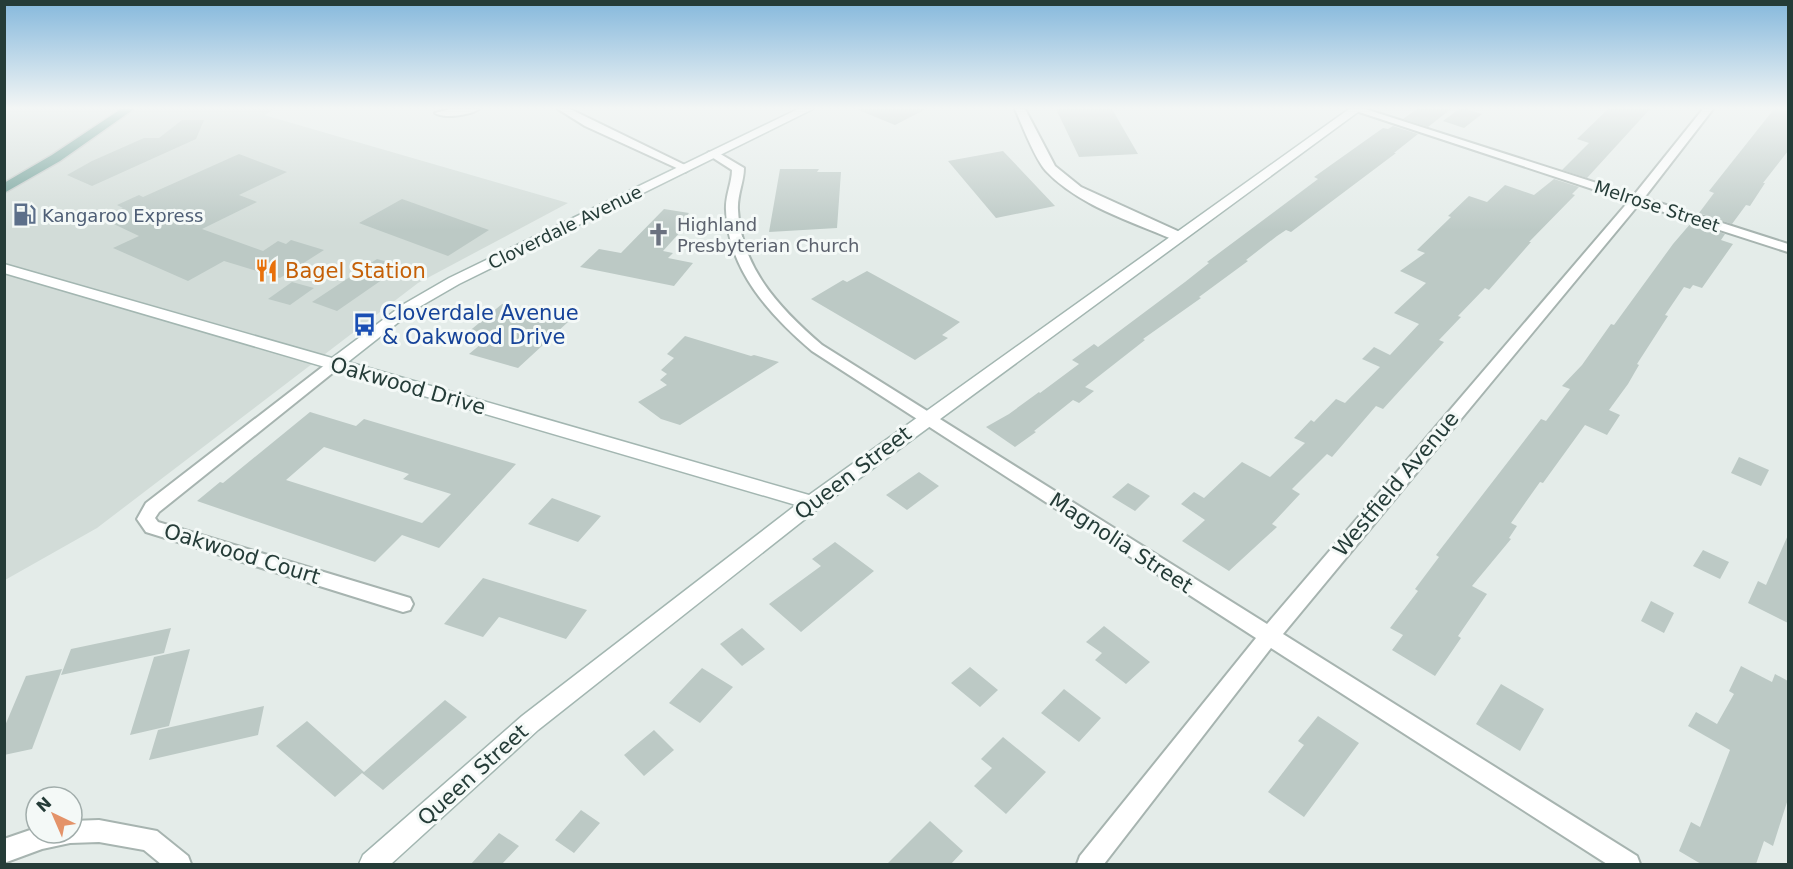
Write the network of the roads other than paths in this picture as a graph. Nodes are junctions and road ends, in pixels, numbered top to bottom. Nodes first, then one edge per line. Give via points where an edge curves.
1 (68, 150) edge
2 (645, 150) edge
3 (722, 150) edge
4 (1041, 150) edge
5 (1298, 150) edge
6 (1480, 150) edge
7 (1676, 150) edge
8 (713, 154) junction
9 (685, 168) junction
10 (4, 189) edge
11 (1636, 200) junction
12 (1178, 236) junction
13 (1788, 248) edge
14 (4, 268) edge
15 (335, 364) junction
16 (926, 419) junction
17 (812, 503) junction
18 (403, 604) dead end
19 (1268, 637) junction
20 (84, 832) edge
21 (24, 844) edge
22 (4, 851) edge
23 (179, 864) edge
24 (372, 864) edge
25 (1089, 864) edge
26 (1628, 864) edge

1 - 10 main road
2 - 9 street
3 - 8 street, Cloverdale Avenue
4 - 12 street via 1050,168 1077,190
5 - 12 street, Queen Street
6 - 11 street, Melrose Street
7 - 11 street, Westfield Avenue
8 - 9 street, Cloverdale Avenue
8 - 16 street, Magnolia Street via 738,168 739,182 732,205 737,241 751,279 773,308 817,348
9 - 15 street, Cloverdale Avenue via 454,281 409,307
11 - 13 street, Melrose Street
11 - 19 street, Westfield Avenue
12 - 16 street, Queen Street
14 - 15 street, Oakwood Drive
15 - 17 street, Oakwood Drive
15 - 18 street, Oakwood Court via 152,508 146,519 152,527
16 - 17 street, Queen Street
16 - 19 street, Magnolia Street
17 - 24 street, Queen Street via 530,723
19 - 25 street, Westfield Avenue
19 - 26 street, Magnolia Street
20 - 23 street via 149,839
21 - 22 street

